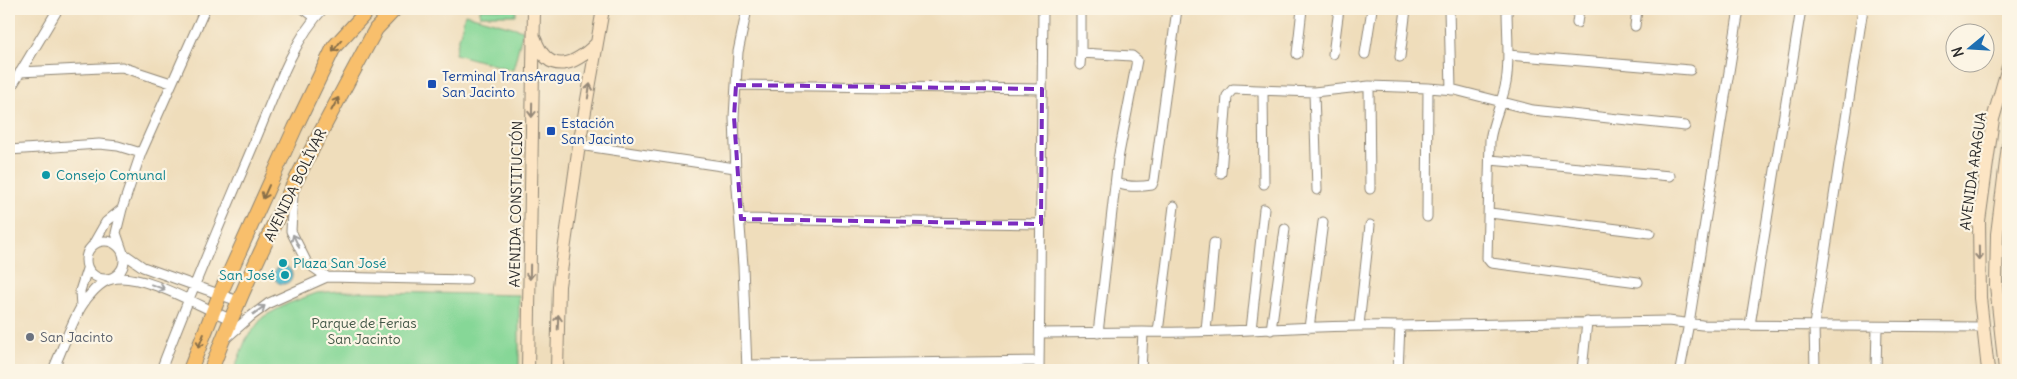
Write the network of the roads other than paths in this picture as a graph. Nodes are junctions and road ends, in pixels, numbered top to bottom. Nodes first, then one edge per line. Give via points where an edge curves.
1 (58, 9) edge
2 (205, 9) edge
3 (304, 9) edge
4 (323, 9) edge
5 (368, 9) edge
6 (396, 9) edge
7 (534, 9) edge
8 (603, 9) edge
9 (747, 9) edge
10 (1043, 9) edge
11 (1178, 9) edge
12 (1302, 9) edge
13 (1339, 9) edge
14 (1372, 9) edge
15 (1406, 9) edge
16 (1449, 9) edge
17 (1507, 9) edge
18 (1579, 9) edge
19 (1637, 9) edge
20 (1739, 9) edge
21 (1801, 9) edge
22 (1863, 9) edge
23 (1081, 12) dead end
24 (315, 17) junction
25 (1577, 24) dead end
26 (1634, 26) dead end
27 (533, 34) junction
28 (597, 43) junction
29 (1080, 53) junction
30 (1297, 54) dead end
31 (1333, 54) dead end
32 (1365, 54) dead end
33 (1508, 54) junction
34 (1400, 57) dead end
35 (1080, 65) dead end
36 (2008, 67) edge
37 (1690, 70) dead end
38 (20, 72) junction
39 (171, 83) junction
40 (736, 85) junction
41 (1368, 86) junction
42 (1428, 88) junction
43 (1042, 89) junction
44 (1451, 90) junction
45 (9, 91) edge
46 (1263, 91) junction
47 (1314, 92) junction
48 (1501, 102) junction
49 (1685, 126) dead end
50 (579, 145) junction
51 (2008, 146) edge
52 (9, 150) edge
53 (141, 153) junction
54 (1490, 160) junction
55 (735, 168) junction
56 (1221, 173) dead end
57 (1670, 176) dead end
58 (294, 182) junction
59 (1116, 183) junction
60 (1264, 184) dead end
61 (1370, 189) dead end
62 (1317, 190) dead end
63 (1174, 206) dead end
64 (1264, 209) dead end
65 (122, 210) junction
66 (1490, 213) junction
67 (1427, 217) dead end
68 (740, 219) junction
69 (1323, 222) dead end
70 (1041, 224) junction
71 (1370, 225) dead end
72 (1285, 229) dead end
73 (1650, 233) dead end
74 (1214, 243) dead end
75 (91, 246) junction
76 (122, 253) junction
77 (87, 269) junction
78 (326, 277) junction
79 (110, 279) junction
80 (467, 280) dead end
81 (1638, 282) dead end
82 (194, 286) junction
83 (220, 294) junction
84 (188, 300) junction
85 (238, 301) junction
86 (81, 307) junction
87 (213, 312) junction
88 (230, 319) junction
89 (1587, 322) junction
90 (1689, 323) junction
91 (1359, 325) junction
92 (1750, 325) junction
93 (1814, 325) junction
94 (1400, 326) junction
95 (1877, 327) junction
96 (1983, 327) junction
97 (1309, 328) junction
98 (1251, 330) junction
99 (1271, 330) junction
100 (1206, 331) junction
101 (1143, 332) junction
102 (1158, 332) junction
103 (1040, 333) junction
104 (1098, 333) junction
105 (222, 342) junction
106 (1039, 366) edge
107 (747, 368) edge
108 (54, 370) edge
109 (161, 370) edge
110 (190, 370) edge
111 (211, 370) edge
112 (528, 370) edge
113 (557, 370) edge
114 (1141, 370) edge
115 (1398, 370) edge
116 (1582, 370) edge
117 (1680, 370) edge
118 (1814, 370) edge
119 (1876, 370) edge
120 (1988, 370) edge
121 (2005, 370) edge

1 - 38 street
2 - 39 street
3 - 24 street
4 - 24 street
5 -> 83 main road, AVENIDA BOLÍVAR via 334,47
58 -> 6 main road, AVENIDA BOLÍVAR via 376,29
7 - 27 street, AVENIDA CONSTITUCIÓN
8 - 28 street
9 - 40 street via 738,52
10 - 43 street
11 - 59 street via 1154,180 1152,185 1146,186
12 - 30 street
13 - 31 street
14 - 32 street
15 - 34 street
16 - 44 street
17 - 33 street
18 - 25 street
19 - 26 street
20 - 90 street
21 - 92 street
22 - 93 street
23 - 29 street
24 - 82 street via 286,67
27 - 28 street via 544,57 565,64 574,62
27 -> 112 street, AVENIDA CONSTITUCIÓN
50 -> 28 street
29 - 35 street
29 - 59 street via 1132,56 1137,60
33 - 37 street
33 - 48 street
36 -> 96 street, AVENIDA ARAGUA via 1993,119 1978,222
38 - 39 street via 122,67
38 - 45 street
39 - 53 street
40 - 43 street
40 - 55 street
41 - 42 street
41 - 47 street
41 - 61 street
42 - 44 street
42 - 67 street
43 - 70 street
44 - 48 street
46 - 47 street
46 - 56 street via 1233,89 1227,96
46 - 60 street
47 - 62 street
48 - 49 street via 1533,110
48 - 54 street via 1492,124
50 - 55 street
113 -> 50 street via 559,286
51 - 121 street via 1997,234 1996,285
52 - 53 street via 99,144
53 - 65 street
54 - 57 street
54 - 66 street
55 - 68 street
78 -> 58 street via 307,263 291,231
58 - 85 main road, AVENIDA BOLÍVAR
59 - 104 street
63 - 102 street
64 - 98 street
65 - 75 street via 106,222
65 - 76 street via 116,233
66 - 73 street
66 - 81 street via 1487,258 1491,263
68 - 70 street
68 - 107 street
69 - 97 street
70 - 103 street
71 - 91 street
72 - 99 street
74 - 100 street
75 - 76 street via 108,241
75 - 77 street via 85,258
76 - 79 street via 124,260 120,272
76 - 82 street via 143,267
77 - 79 street via 97,278
77 - 86 street via 80,291
78 - 80 street
105 -> 78 street via 269,303
79 -> 84 street via 135,279
79 - 86 street
82 - 83 street
82 - 84 street
83 - 85 street
83 - 87 main road, AVENIDA BOLÍVAR
84 - 87 street
84 - 109 street
85 - 88 main road, AVENIDA BOLÍVAR
86 - 108 street
87 - 88 street
87 -> 110 main road, AVENIDA BOLÍVAR
88 - 105 main road, AVENIDA BOLÍVAR
89 - 90 street via 1668,320
89 - 94 street
89 - 116 street
90 - 92 street
90 - 117 street
91 - 94 street
91 - 97 street
92 - 93 street
93 - 95 street
93 - 118 street
94 - 115 street
95 - 96 street
95 - 119 street
96 - 120 street, AVENIDA ARAGUA
97 - 99 street
98 - 99 street
98 - 100 street
100 - 102 street
101 - 102 street
101 - 104 street
101 - 114 street
103 - 104 street
103 - 106 street
105 - 111 main road, AVENIDA BOLÍVAR
106 - 107 street

